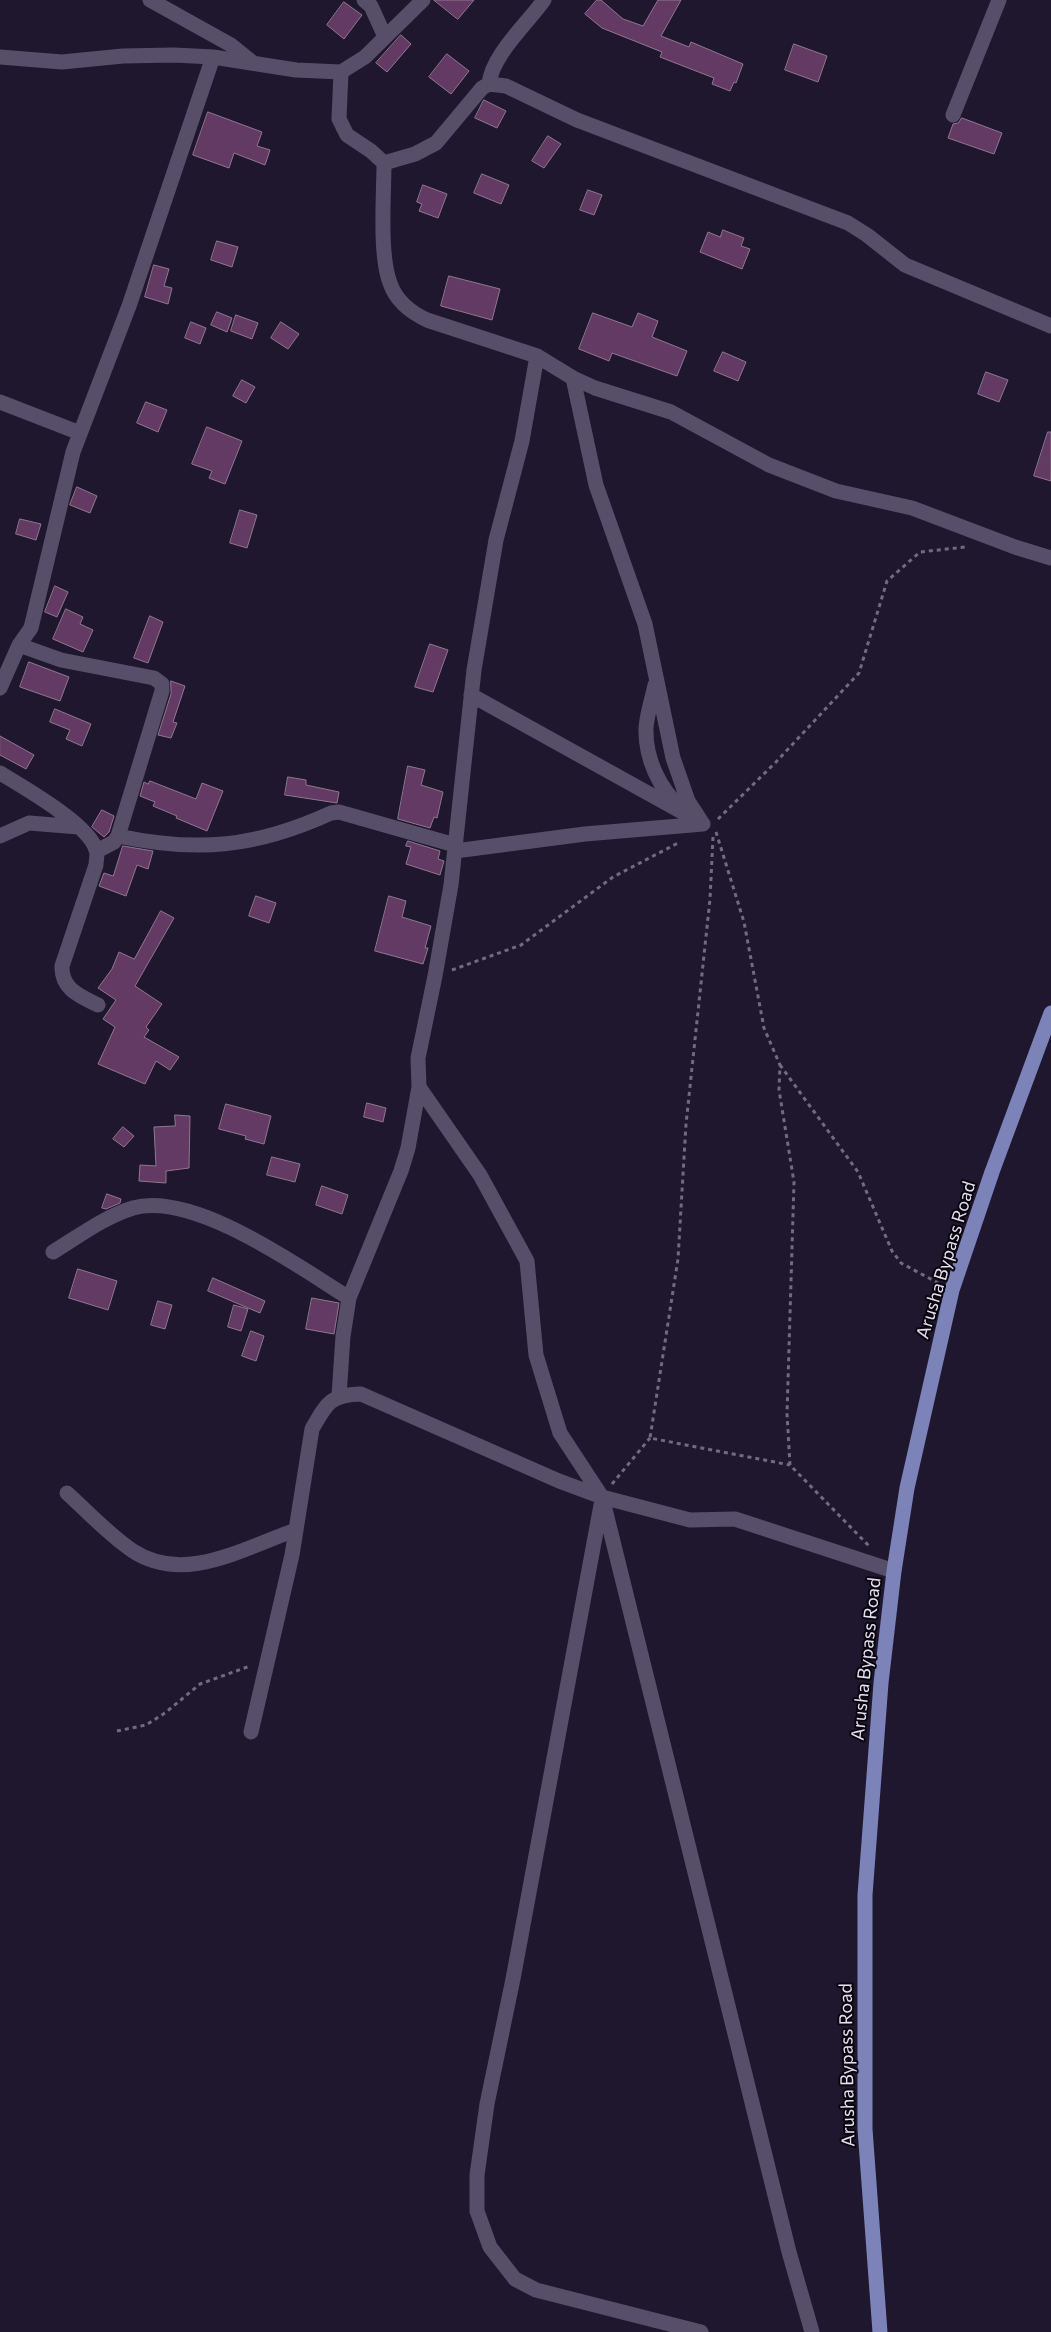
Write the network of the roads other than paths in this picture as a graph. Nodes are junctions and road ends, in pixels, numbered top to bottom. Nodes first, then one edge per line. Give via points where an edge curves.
1 (150, 0) edge
2 (364, 0) edge
3 (423, 0) edge
4 (544, 0) edge
5 (999, 0) edge
6 (385, 37) junction
7 (0, 57) edge
8 (213, 57) junction
9 (253, 63) junction
10 (341, 72) junction
11 (489, 84) junction
12 (953, 115) dead end
13 (384, 163) junction
14 (1051, 326) edge
15 (537, 356) junction
16 (573, 378) junction
17 (0, 402) edge
18 (80, 433) junction
19 (1051, 558) edge
20 (19, 645) junction
21 (657, 680) junction
22 (0, 688) edge
23 (471, 694) junction
24 (0, 773) edge
25 (708, 824) junction
26 (81, 828) junction
27 (0, 836) edge
28 (118, 836) junction
29 (455, 848) junction
30 (97, 851) junction
31 (98, 1005) dead end
32 (1051, 1012) edge
33 (419, 1087) junction
34 (53, 1252) dead end
35 (350, 1298) junction
36 (339, 1396) junction
37 (67, 1493) dead end
38 (602, 1497) junction
39 (296, 1530) junction
40 (894, 1571) junction
41 (251, 1732) dead end
42 (701, 2332) edge
43 (812, 2332) edge
44 (880, 2332) edge

1 - 9 street via 231,45
2 - 6 street via 371,6
3 - 6 street
4 - 11 street via 498,59
5 - 12 street
6 - 10 street via 365,57
7 - 8 street via 62,62 123,56
8 - 9 street
8 - 18 street via 125,315
9 - 10 street via 296,70
10 - 13 street via 339,119 347,135
11 - 13 street via 482,88 436,144
11 - 14 street via 506,86 577,120 848,223 913,269
13 - 15 street via 384,248 389,282 400,302 426,320
15 - 16 street
15 - 23 street via 522,442 496,540
16 - 19 street via 670,412 769,465 836,491 912,508
16 - 21 street via 596,485 645,624
17 - 18 street
18 - 20 street via 31,628
20 - 22 street
20 - 28 street via 61,660 154,678 162,684 144,757
21 - 25 street via 672,758 688,802
21 - 25 street via 646,728 652,767 675,802
23 - 25 street
23 - 29 street
24 - 26 street
25 - 29 street
26 - 27 street via 29,823
26 - 30 street
28 - 29 street via 171,845 212,846 275,836 339,812
28 - 30 street via 114,842
29 - 33 street via 435,976 418,1058
30 - 31 street via 96,865 62,966 62,976 74,993
32 - 40 main road, Arusha Bypass Road via 952,1290 906,1488
33 - 35 street via 401,1172
33 - 38 street via 480,1175 527,1261 536,1355 560,1433
34 - 35 street via 108,1218 134,1208 172,1208 219,1223
35 - 36 street via 343,1336
36 - 38 street via 361,1394
36 - 39 street via 322,1412 312,1429
37 - 39 street via 132,1551 159,1562 182,1566 205,1562
38 - 40 street via 690,1520 735,1518
38 - 42 street via 514,1979 487,2104 476,2175 477,2211 490,2248 501,2264 516,2279 536,2290
38 - 43 street via 789,2252
39 - 41 street
40 - 44 main road, Arusha Bypass Road via 881,1683 865,1894 865,2129

